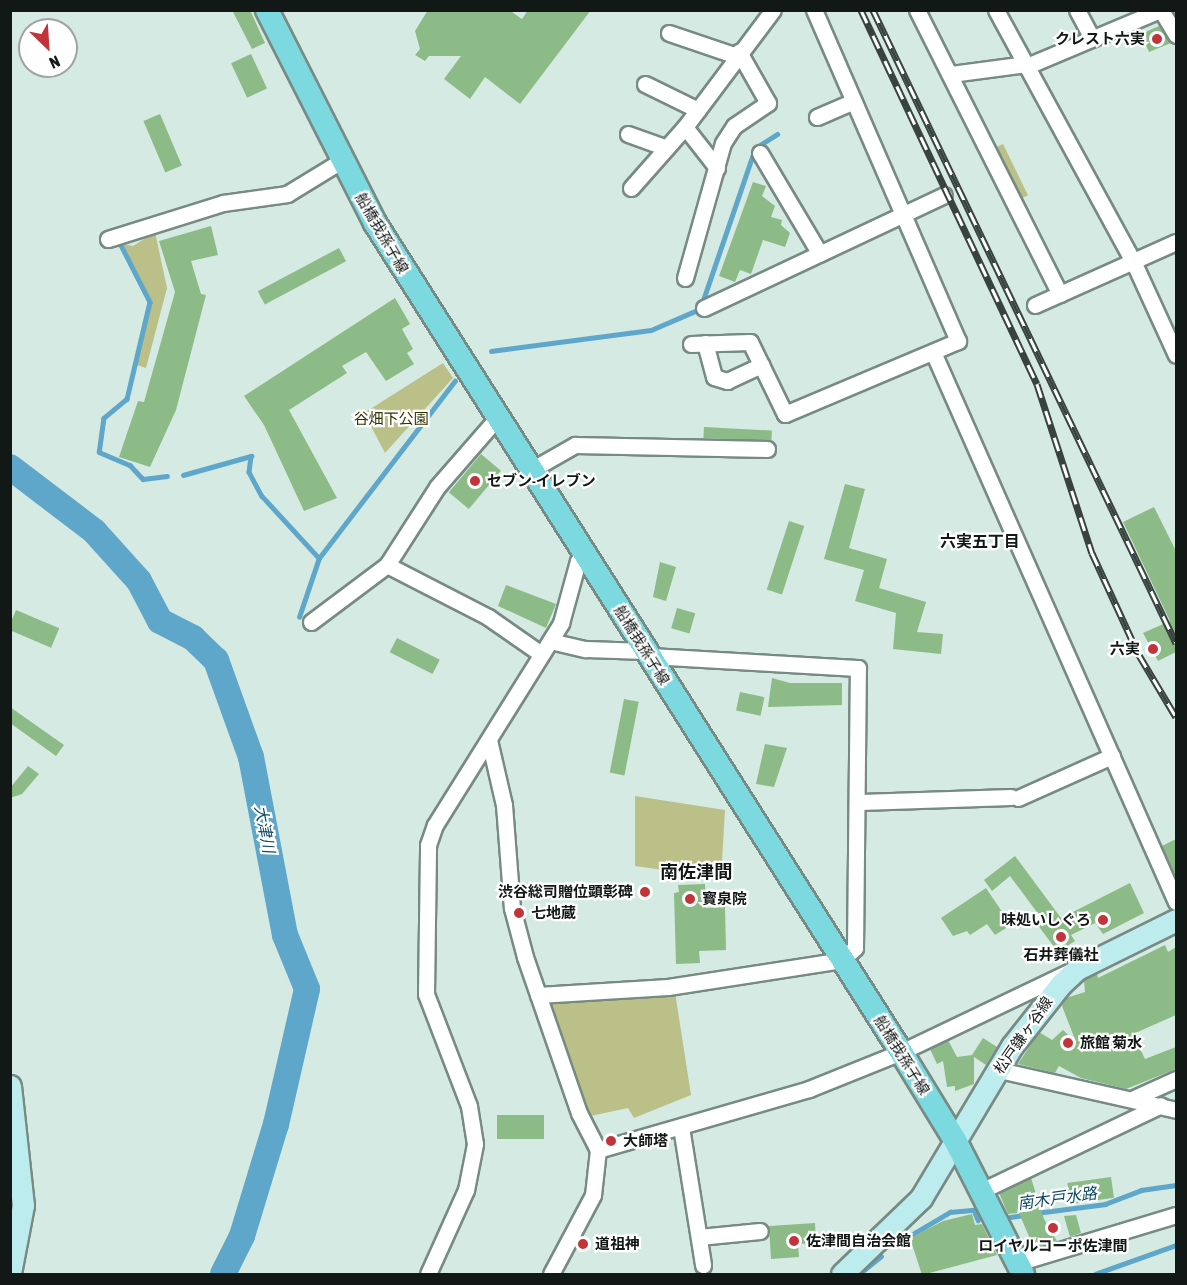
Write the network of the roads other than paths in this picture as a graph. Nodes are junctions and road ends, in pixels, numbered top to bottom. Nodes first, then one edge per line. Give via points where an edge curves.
1 (267, 10) edge
2 (773, 10) edge
3 (814, 10) edge
4 (917, 10) edge
5 (996, 10) edge
6 (1077, 10) edge
7 (1160, 10) edge
8 (669, 33) dead end
9 (1176, 35) edge
10 (1092, 38) junction
11 (738, 54) junction
12 (1027, 65) junction
13 (951, 74) junction
14 (645, 84) dead end
15 (854, 101) junction
16 (698, 110) junction
17 (818, 117) dead end
18 (685, 128) junction
19 (628, 134) dead end
20 (666, 148) junction
21 (760, 153) dead end
22 (341, 161) junction
23 (717, 168) junction
24 (631, 188) dead end
25 (944, 195) dead end
26 (902, 216) junction
27 (108, 239) dead end
28 (1176, 242) edge
29 (820, 254) junction
30 (1133, 261) junction
31 (685, 278) dead end
32 (1060, 294) junction
33 (1035, 305) dead end
34 (704, 308) dead end
35 (933, 352) junction
36 (1176, 355) edge
37 (761, 365) junction
38 (497, 418) junction
39 (767, 449) dead end
40 (531, 470) junction
41 (585, 555) junction
42 (387, 565) junction
43 (311, 622) dead end
44 (550, 641) junction
45 (647, 653) junction
46 (541, 654) junction
47 (489, 740) junction
48 (1112, 756) junction
49 (860, 802) junction
50 (1176, 902) edge
51 (1176, 920) edge
52 (842, 960) junction
53 (1077, 969) junction
54 (538, 995) junction
55 (901, 1052) junction
56 (999, 1070) junction
57 (1176, 1079) edge
58 (10, 1086) edge
59 (1134, 1098) junction
60 (1169, 1107) edge
61 (681, 1127) junction
62 (955, 1140) junction
63 (598, 1150) junction
64 (981, 1191) junction
65 (1176, 1215) edge
66 (760, 1231) dead end
67 (699, 1237) junction
68 (703, 1265) dead end
69 (1020, 1269) edge
70 (10, 1273) edge
71 (428, 1275) edge
72 (551, 1275) edge
73 (842, 1275) edge

1 - 22 main road, 船橋我孫子線
2 - 11 street
3 - 15 street
4 - 13 street
5 - 12 street
6 - 10 street
7 - 9 street
7 - 10 street
8 - 11 street
10 - 12 street
11 - 16 street
11 - 23 street via 768,103 734,126 717,158
12 - 13 street
12 - 30 street
13 - 32 street
14 - 16 street
15 - 17 street
15 - 26 street
16 - 18 street
18 - 20 street
18 - 23 street
19 - 20 street
20 - 24 street
21 - 29 street
22 - 27 street via 287,194 223,203
22 - 38 main road, 船橋我孫子線
23 - 31 street
25 - 26 street
26 - 29 street
26 - 35 street via 957,341
28 - 30 street
29 - 34 street
30 - 32 street
30 - 36 street
32 - 33 street
35 - 37 street via 785,414
35 - 48 street
37 - 37 street via 750,342 698,344 714,377 727,381
38 - 40 main road, 船橋我孫子線
38 - 42 street via 437,487
39 - 40 street via 575,445
40 - 41 main road, 船橋我孫子線
41 - 44 street via 578,561 566,608
41 - 45 main road, 船橋我孫子線
42 - 43 street
42 - 46 street via 488,617
44 - 45 street via 586,649
44 - 46 street
45 - 49 street via 858,668
45 - 52 main road, 船橋我孫子線
46 - 47 street
47 - 54 street via 504,805 512,908
47 - 71 street via 428,845 426,994 469,1106 475,1144 466,1190
48 - 49 street via 1015,797
48 - 50 street
49 - 52 street via 855,948
51 - 53 street, 松戸鎌ヶ谷線
52 - 54 street via 668,987
52 - 55 main road, 船橋我孫子線
53 - 55 street
53 - 56 street, 松戸鎌ヶ谷線 via 1043,1004
54 - 63 street via 579,1113
55 - 61 street via 758,1107
55 - 62 main road, 船橋我孫子線
56 - 59 street
56 - 62 street, 松戸鎌ヶ谷線
57 - 59 street
58 - 70 street via 23,1205
59 - 60 street
60 - 64 street
61 - 63 street
61 - 67 street
62 - 64 main road, 船橋我孫子線
62 - 73 street, 松戸鎌ヶ谷線 via 921,1198
63 - 72 street via 593,1195
64 - 69 main road, 船橋我孫子線
65 - 69 street
66 - 67 street
67 - 68 street

